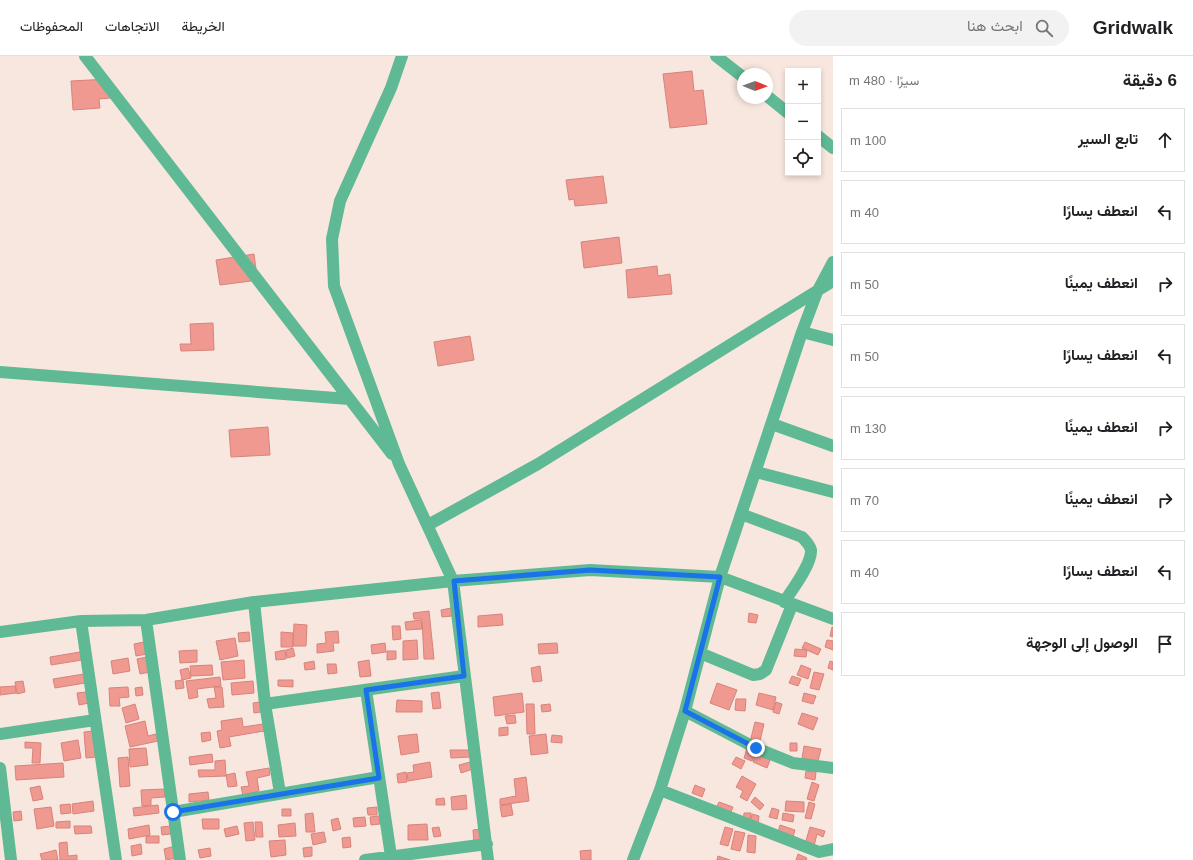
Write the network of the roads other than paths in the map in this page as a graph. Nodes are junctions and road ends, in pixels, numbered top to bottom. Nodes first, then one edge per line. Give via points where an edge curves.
1 (85, 56) edge
2 (402, 56) edge
3 (716, 56) edge
4 (737, 72) edge
5 (773, 101) edge
6 (785, 111) edge
7 (821, 138) edge
8 (833, 148) edge
9 (833, 262) edge
10 (833, 281) edge
11 (817, 292) junction
12 (802, 332) junction
13 (833, 340) edge
14 (0, 372) edge
15 (349, 399) junction
16 (772, 424) junction
17 (833, 446) edge
18 (399, 464) junction
19 (756, 472) junction
20 (833, 492) edge
21 (741, 514) junction
22 (428, 525) junction
23 (720, 577) junction
24 (454, 581) junction
25 (254, 602) junction
26 (788, 604) junction
27 (146, 620) junction
28 (833, 620) edge
29 (81, 622) junction
30 (0, 632) edge
31 (700, 653) junction
32 (464, 676) junction
33 (366, 690) junction
34 (265, 704) junction
35 (685, 711) junction
36 (95, 720) junction
37 (0, 734) edge
38 (0, 768) edge
39 (833, 768) edge
40 (379, 778) junction
41 (660, 790) junction
42 (280, 793) junction
43 (173, 812) junction
44 (4, 834) edge
45 (486, 844) junction
46 (833, 849) edge
47 (391, 856) junction
48 (823, 856) edge
49 (11, 860) edge
50 (116, 860) edge
51 (180, 860) edge
52 (365, 860) edge
53 (488, 860) edge
54 (633, 860) edge

1 - 15 street
2 - 18 street via 391,88 340,201 332,239 334,286
3 - 4 street
5 - 6 street
7 - 8 street
9 - 11 street
10 - 11 street
11 - 12 street
11 - 22 street via 538,464
12 - 13 street
12 - 16 street
14 - 15 street
15 - 18 street
16 - 17 street
16 - 19 street
18 - 22 street
19 - 20 street
19 - 21 street
21 - 23 street
21 - 26 street via 802,537 809,544 811,550 807,567
22 - 24 street
23 - 24 street via 590,570
23 - 26 street
23 - 31 street
24 - 25 street
24 - 32 street
25 - 27 street
25 - 34 street
26 - 28 street
26 - 31 street via 766,670 760,674 753,675
27 - 29 street
27 - 43 street
29 - 30 street
29 - 36 street
31 - 35 street
32 - 33 street
32 - 45 street
33 - 34 street
33 - 40 street
34 - 42 street
35 - 39 street via 756,748 793,763
35 - 41 street
36 - 37 street
36 - 50 street
38 - 44 street
40 - 42 street
40 - 47 street
41 - 48 street
41 - 54 street
42 - 43 street
43 - 51 street
44 - 49 street
45 - 47 street
45 - 53 street
46 - 48 street
47 - 52 street

